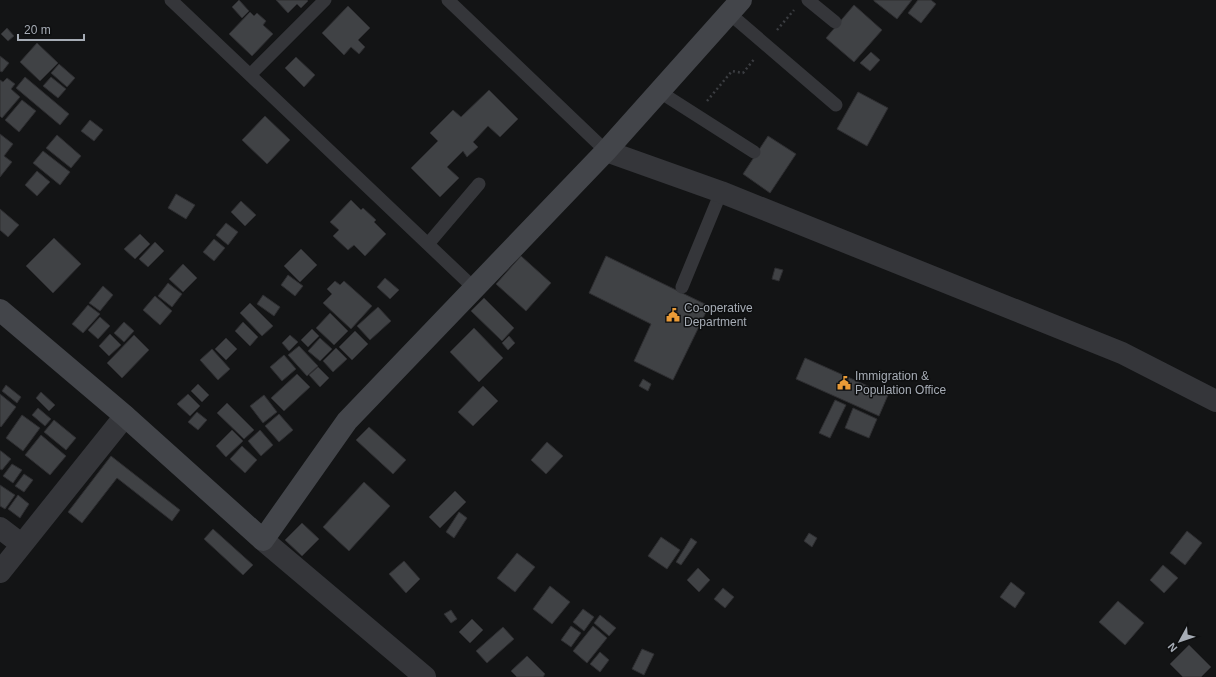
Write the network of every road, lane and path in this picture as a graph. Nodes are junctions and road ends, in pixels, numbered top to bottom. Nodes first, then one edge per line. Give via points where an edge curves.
1 (171, 0) edge
2 (325, 0) edge
3 (448, 0) edge
4 (803, 3) edge
5 (736, 7) edge
6 (836, 22) dead end
7 (765, 44) junction
8 (250, 76) junction
9 (660, 92) junction
10 (836, 105) dead end
11 (696, 115) junction
12 (606, 151) junction
13 (754, 152) dead end
14 (480, 184) dead end
15 (721, 192) junction
16 (428, 244) junction
17 (682, 287) dead end
18 (474, 288) junction
19 (0, 310) edge
20 (1216, 401) edge
21 (125, 416) junction
22 (0, 528) edge
23 (263, 540) junction
24 (21, 544) junction
25 (0, 572) edge
26 (425, 677) edge

1 - 8 lane
2 - 8 lane
3 - 12 lane
4 - 6 lane
4 - 7 path
5 - 7 lane
5 - 9 street
7 - 10 lane
7 - 11 path via 743,73 732,71
8 - 16 lane
9 - 11 lane
9 - 12 street
11 - 13 lane
12 - 15 street
12 - 18 street
14 - 16 lane
15 - 17 lane
15 - 20 street via 1122,353
16 - 18 lane
18 - 23 street via 347,421
19 - 21 street
21 - 23 street
21 - 24 street
22 - 24 street
23 - 26 street
24 - 25 street

